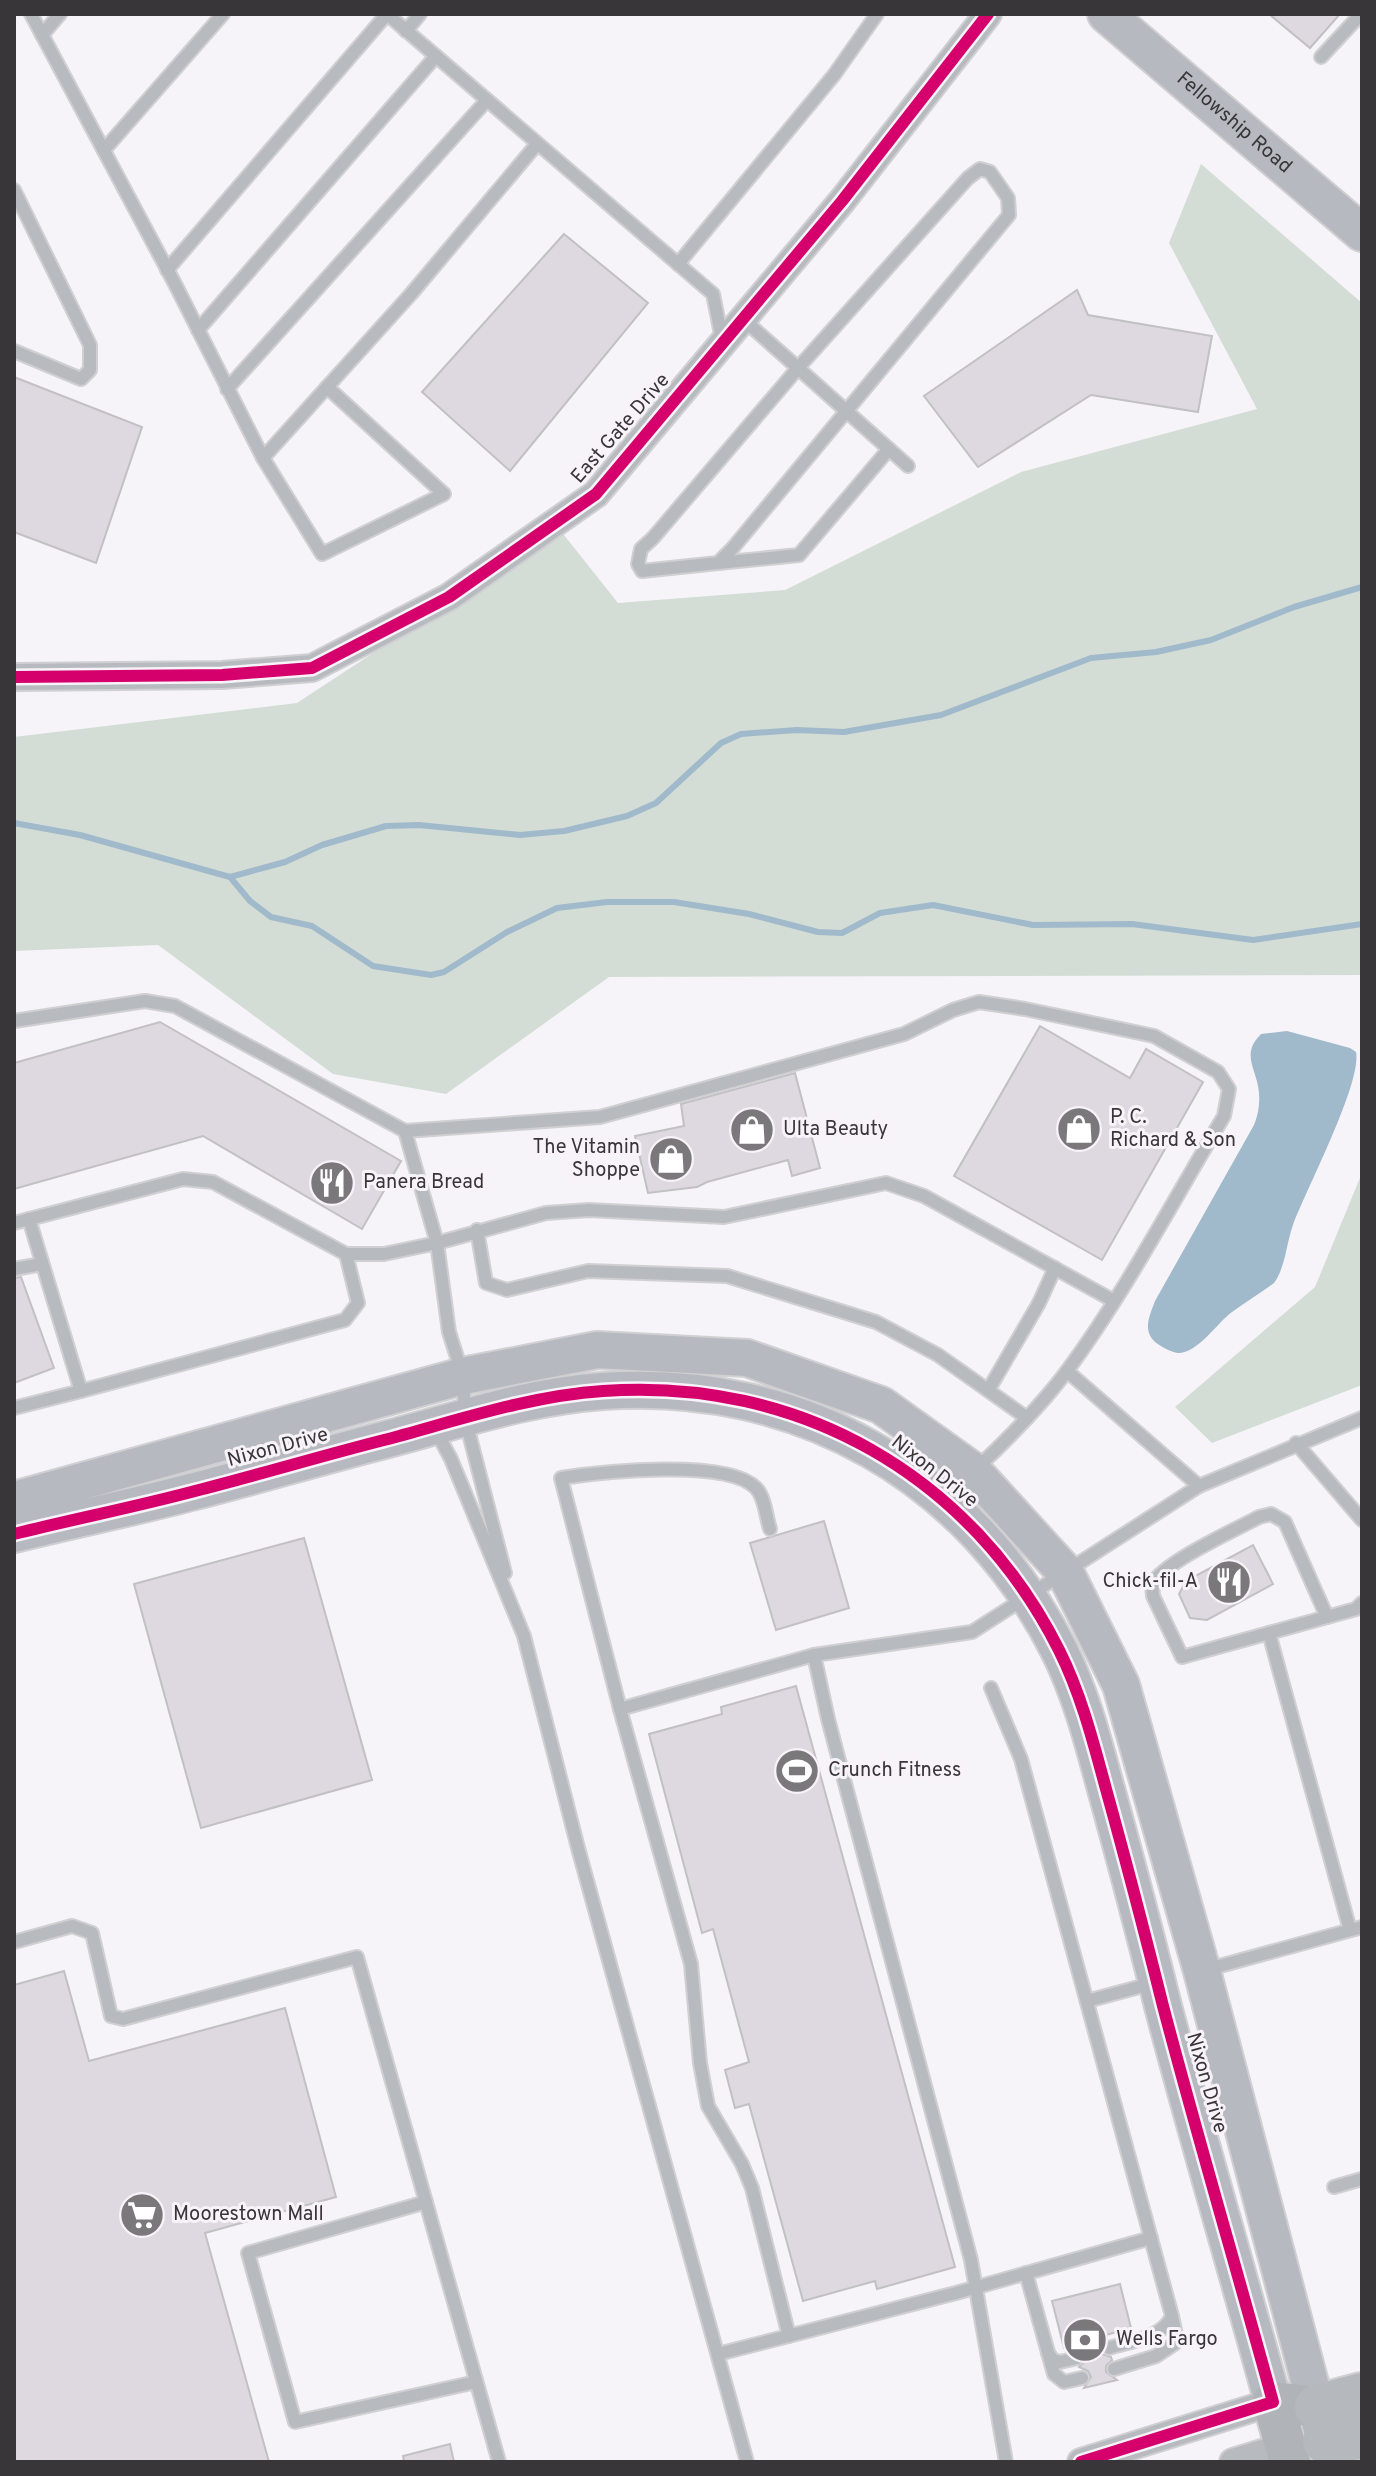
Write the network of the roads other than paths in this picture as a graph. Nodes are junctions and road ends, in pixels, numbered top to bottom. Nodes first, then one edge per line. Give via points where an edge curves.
1 (31, 14) edge
2 (60, 14) edge
3 (223, 14) edge
4 (387, 14) edge
5 (420, 14) edge
6 (988, 14) edge
7 (1106, 14) edge
8 (1361, 14) edge
9 (870, 17) edge
10 (406, 31) junction
11 (42, 35) junction
12 (436, 56) junction
13 (1321, 57) dead end
14 (487, 100) junction
15 (537, 144) junction
16 (104, 150) junction
17 (14, 190) edge
18 (1362, 233) edge
19 (678, 264) junction
20 (167, 270) junction
21 (743, 319) junction
22 (198, 330) junction
23 (723, 342) junction
24 (14, 351) edge
25 (798, 368) junction
26 (327, 387) junction
27 (227, 389) junction
28 (845, 410) junction
29 (889, 449) junction
30 (263, 458) junction
31 (908, 466) dead end
32 (718, 563) junction
33 (14, 677) edge
34 (14, 1021) edge
35 (405, 1131) junction
36 (29, 1219) junction
37 (14, 1223) edge
38 (477, 1230) junction
39 (437, 1243) junction
40 (346, 1254) junction
41 (42, 1264) junction
42 (1055, 1268) junction
43 (14, 1269) edge
44 (1114, 1301) junction
45 (1067, 1371) junction
46 (463, 1376) junction
47 (989, 1389) junction
48 (81, 1391) junction
49 (14, 1408) edge
50 (1027, 1418) junction
51 (1362, 1418) edge
52 (449, 1422) junction
53 (1296, 1443) junction
54 (973, 1471) junction
55 (1199, 1486) junction
56 (19, 1497) edge
57 (1362, 1520) edge
58 (770, 1529) dead end
59 (14, 1534) edge
60 (1065, 1572) junction
61 (1026, 1595) junction
62 (1362, 1603) edge
63 (516, 1615) junction
64 (1327, 1617) junction
65 (1269, 1633) junction
66 (814, 1655) junction
67 (991, 1688) dead end
68 (620, 1709) junction
69 (1356, 1928) edge
70 (14, 1942) edge
71 (1202, 1971) junction
72 (1157, 1982) junction
73 (1087, 2001) junction
74 (1362, 2179) edge
75 (1334, 2187) dead end
76 (426, 2202) junction
77 (1151, 2238) junction
78 (1026, 2273) junction
79 (976, 2287) junction
80 (1172, 2314) junction
81 (789, 2336) junction
82 (1109, 2348) dead end
83 (1047, 2349) junction
84 (718, 2354) junction
85 (1077, 2358) dead end
86 (1114, 2369) dead end
87 (1082, 2378) dead end
88 (476, 2382) junction
89 (1362, 2395) edge
90 (1273, 2402) junction
91 (1318, 2442) edge
92 (499, 2462) edge
93 (747, 2462) edge
94 (1006, 2462) edge
95 (1081, 2462) edge
96 (1233, 2462) edge

1 - 11 lane
2 - 11 lane
3 - 16 lane
4 - 10 lane
4 - 20 lane
5 - 10 lane
6 - 21 street, East Gate Drive
7 - 18 street, Fellowship Road
8 - 13 lane
9 - 19 lane via 834,75
10 - 12 lane
11 - 16 lane
12 - 14 lane
12 - 22 lane
14 - 15 lane
14 - 27 lane
15 - 19 lane
15 - 26 lane
16 - 20 lane
17 - 24 lane via 90,345 90,370 81,379
19 - 23 lane via 713,294
20 - 22 lane
21 - 23 street, East Gate Drive
21 - 25 lane
22 - 27 lane
23 - 33 street, East Gate Drive via 596,494 449,597 312,668 222,675
25 - 28 lane
25 - 28 lane via 968,178 980,169 990,172 1008,198 1009,215
25 - 32 lane via 641,549 638,564 642,571
26 - 30 lane
26 - 30 lane via 444,494 322,554
27 - 30 lane
28 - 29 lane
28 - 32 lane
29 - 31 lane
29 - 32 lane via 799,555
34 - 35 lane via 145,1001 175,1006
35 - 39 lane
35 - 44 lane via 600,1117 904,1034 979,1002 1154,1036 1218,1072 1229,1089 1224,1116
36 - 37 lane
36 - 40 lane via 183,1179 213,1182
36 - 41 lane
38 - 39 lane
38 - 42 lane via 546,1213 589,1210 724,1217 886,1183 924,1196
38 - 47 lane via 486,1283 507,1290 588,1271 727,1276 876,1322
39 - 40 lane via 384,1254
39 - 46 lane via 449,1332
40 - 48 lane via 358,1303 345,1320
41 - 43 lane
41 - 48 lane
42 - 44 lane
42 - 47 lane
44 - 45 lane
45 - 50 lane
45 - 55 lane
46 - 52 lane
46 - 54 street, Nixon Drive via 597,1350 747,1358 881,1405
46 - 56 street, Nixon Drive
47 - 50 lane
48 - 49 lane
50 - 54 lane
51 - 53 lane
52 - 59 street, Nixon Drive
52 - 61 street, Nixon Drive via 599,1391 647,1389 743,1399 832,1429 925,1484 980,1534
52 - 63 lane
52 - 63 lane via 451,1459
53 - 55 lane
53 - 57 lane
54 - 60 street, Nixon Drive
55 - 60 lane
58 - 68 lane via 759,1490 721,1474 642,1469 561,1478
60 - 61 lane
60 - 71 street, Nixon Drive via 1121,1685
61 - 66 lane via 972,1632
61 - 72 street, Nixon Drive via 1078,1694
62 - 64 lane
63 - 84 lane
64 - 65 lane
64 - 65 lane via 1285,1522 1277,1516 1265,1514 1154,1580 1153,1596 1182,1657
65 - 69 lane
66 - 68 lane
66 - 79 lane
67 - 73 lane via 1021,1759
68 - 81 lane via 691,1964 708,2106 752,2188
69 - 71 lane
70 - 76 lane via 72,1926 92,1933 111,2016 123,2019 357,1957
71 - 91 street, Nixon Drive
72 - 73 lane
72 - 90 street, Nixon Drive
73 - 77 lane
74 - 75 lane
76 - 88 lane
76 - 88 lane via 248,2253 295,2422
77 - 78 lane
77 - 80 lane
78 - 79 lane
78 - 83 lane
79 - 81 lane
79 - 94 lane
80 - 82 lane via 1162,2330
80 - 86 lane via 1174,2344
81 - 84 lane
83 - 85 lane via 1053,2360
83 - 87 lane via 1058,2378
84 - 93 lane
88 - 92 lane
89 - 91 highway
90 - 91 main road
90 - 95 street
91 - 96 street

